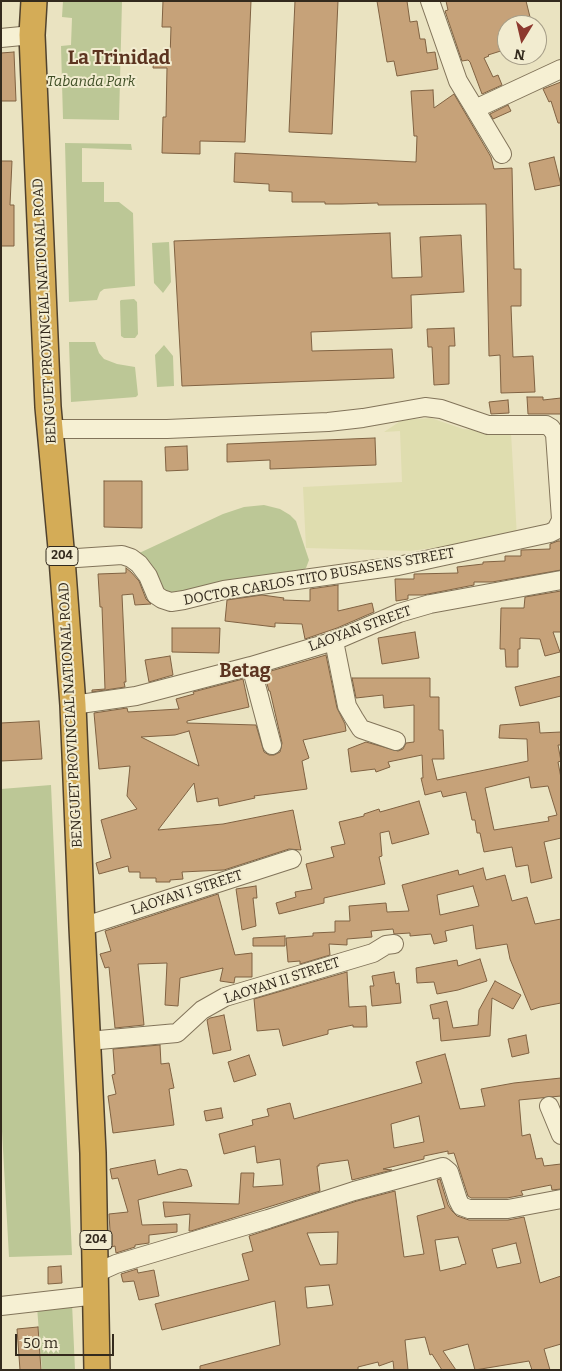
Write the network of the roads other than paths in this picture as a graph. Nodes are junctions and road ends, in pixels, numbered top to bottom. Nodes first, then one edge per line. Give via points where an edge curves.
1 (34, 1) edge
2 (430, 1) edge
3 (32, 36) junction
4 (1, 38) edge
5 (561, 69) edge
6 (475, 109) junction
7 (502, 154) dead end
8 (49, 429) junction
9 (561, 520) edge
10 (62, 559) junction
11 (561, 580) edge
12 (334, 641) junction
13 (251, 666) junction
14 (73, 705) junction
15 (396, 742) dead end
16 (272, 745) dead end
17 (292, 859) dead end
18 (82, 927) junction
19 (394, 944) dead end
20 (88, 1041) junction
21 (549, 1106) dead end
22 (561, 1135) edge
23 (561, 1199) edge
24 (96, 1284) junction
25 (1, 1306) edge
26 (97, 1370) edge

1 - 3 highway, BENGUET PROVINCIAL NATIONAL ROAD / 204
2 - 6 street via 458,81
3 - 4 street
3 - 8 highway, BENGUET PROVINCIAL NATIONAL ROAD / 204
5 - 6 street
6 - 7 street
8 - 9 street, DOCTOR CARLOS TITO BUSASENS STREET via 328,422 425,407 488,425 546,425 555,434
8 - 10 highway, BENGUET PROVINCIAL NATIONAL ROAD / 204
9 - 10 street, DOCTOR CARLOS TITO BUSASENS STREET via 550,533 398,566 224,590 171,602 156,595 148,576 131,558 122,555
10 - 14 highway, BENGUET PROVINCIAL NATIONAL ROAD / 204
11 - 12 street, LAOYAN STREET via 430,604
12 - 13 street, LAOYAN STREET
12 - 15 street via 347,706 354,718 361,729
13 - 14 street, LAOYAN STREET via 136,696
13 - 16 street
14 - 18 highway, BENGUET PROVINCIAL NATIONAL ROAD / 204
17 - 18 street, LAOYAN I STREET
18 - 20 highway, BENGUET PROVINCIAL NATIONAL ROAD / 204
19 - 20 street, LAOYAN II STREET via 225,997 202,1010 177,1033
20 - 24 highway, BENGUET PROVINCIAL NATIONAL ROAD / 204
21 - 22 street
23 - 24 street via 508,1209 469,1209 461,1206 449,1172 443,1167 116,1264
24 - 25 street
24 - 26 highway, BENGUET PROVINCIAL NATIONAL ROAD / 204

